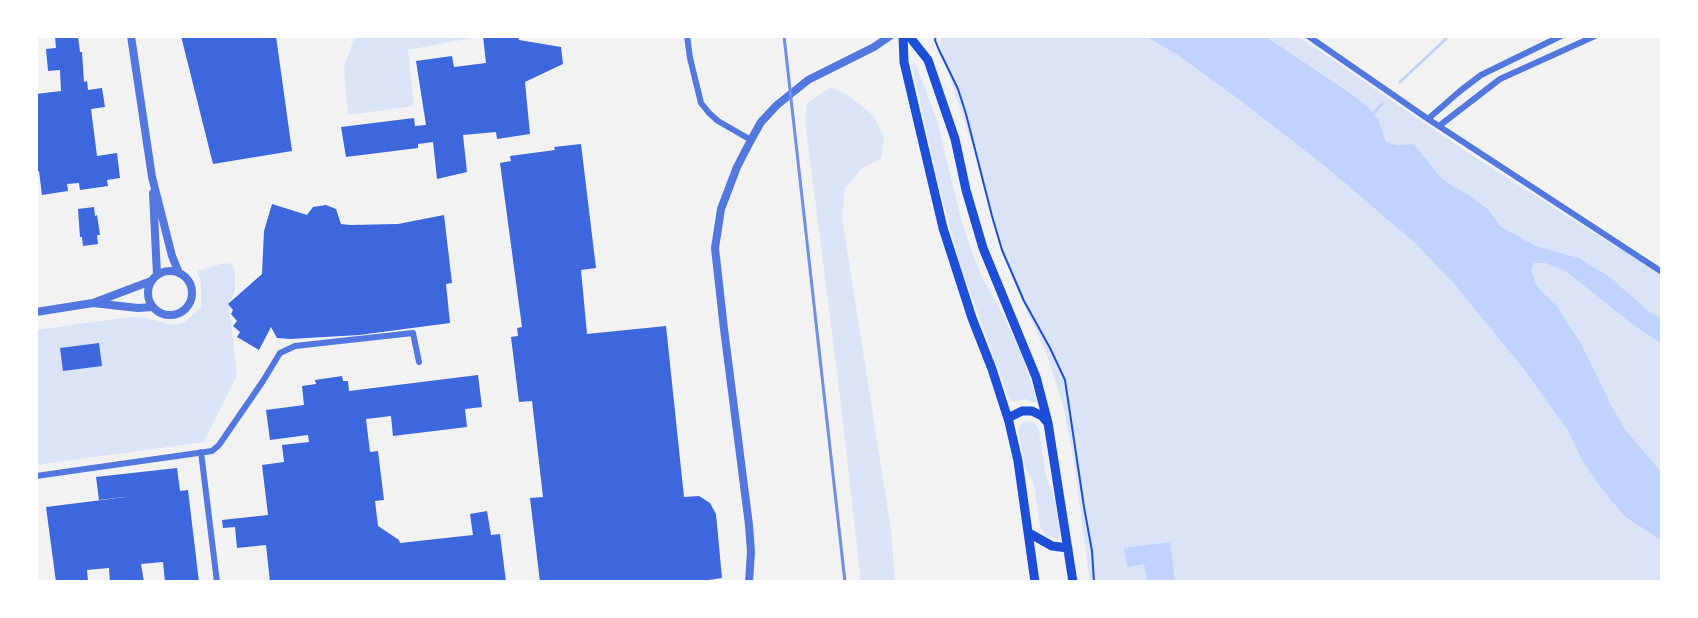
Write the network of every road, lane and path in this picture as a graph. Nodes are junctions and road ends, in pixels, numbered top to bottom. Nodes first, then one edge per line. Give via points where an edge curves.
1 (131, 36) edge
2 (687, 36) edge
3 (890, 36) edge
4 (903, 36) edge
5 (909, 36) edge
6 (936, 36) edge
7 (1308, 36) edge
8 (1561, 36) edge
9 (1595, 36) edge
10 (1481, 75) junction
11 (1489, 87) junction
12 (1428, 119) junction
13 (1438, 126) junction
14 (751, 140) junction
15 (152, 177) junction
16 (1662, 272) edge
17 (179, 273) junction
18 (154, 278) junction
19 (93, 303) junction
20 (153, 307) junction
21 (36, 312) edge
22 (419, 362) dead end
23 (1008, 418) junction
24 (1048, 423) junction
25 (201, 452) junction
26 (36, 476) edge
27 (1029, 533) junction
28 (1068, 548) junction
29 (218, 582) edge
30 (749, 582) edge
31 (1035, 582) edge
32 (1073, 582) edge
33 (1094, 582) edge

1 - 15 street
2 - 14 street via 701,103 718,121
3 - 14 street via 796,89 761,122
4 - 23 main road via 904,62 943,228
5 - 24 main road via 928,60 955,139 983,248 1036,377
6 - 33 path via 966,114 1002,250 1065,380
7 - 12 street
8 - 10 street
9 - 11 street
10 - 11 street
10 - 12 street
11 - 13 street
12 - 13 street
13 - 16 street
14 - 30 street via 723,205 715,248 749,525
15 - 17 street
15 - 18 street
17 - 18 street via 171,271
17 - 20 street via 191,288 188,306 171,315
18 - 19 street
18 - 20 street via 148,294
19 - 20 street
19 - 21 street
22 - 25 street via 413,333 295,346 280,352 219,445 212,451
23 - 24 main road via 1032,411
23 - 27 main road
24 - 28 main road
25 - 26 street
25 - 29 street
27 - 28 main road via 1052,546
27 - 31 main road
28 - 32 main road

